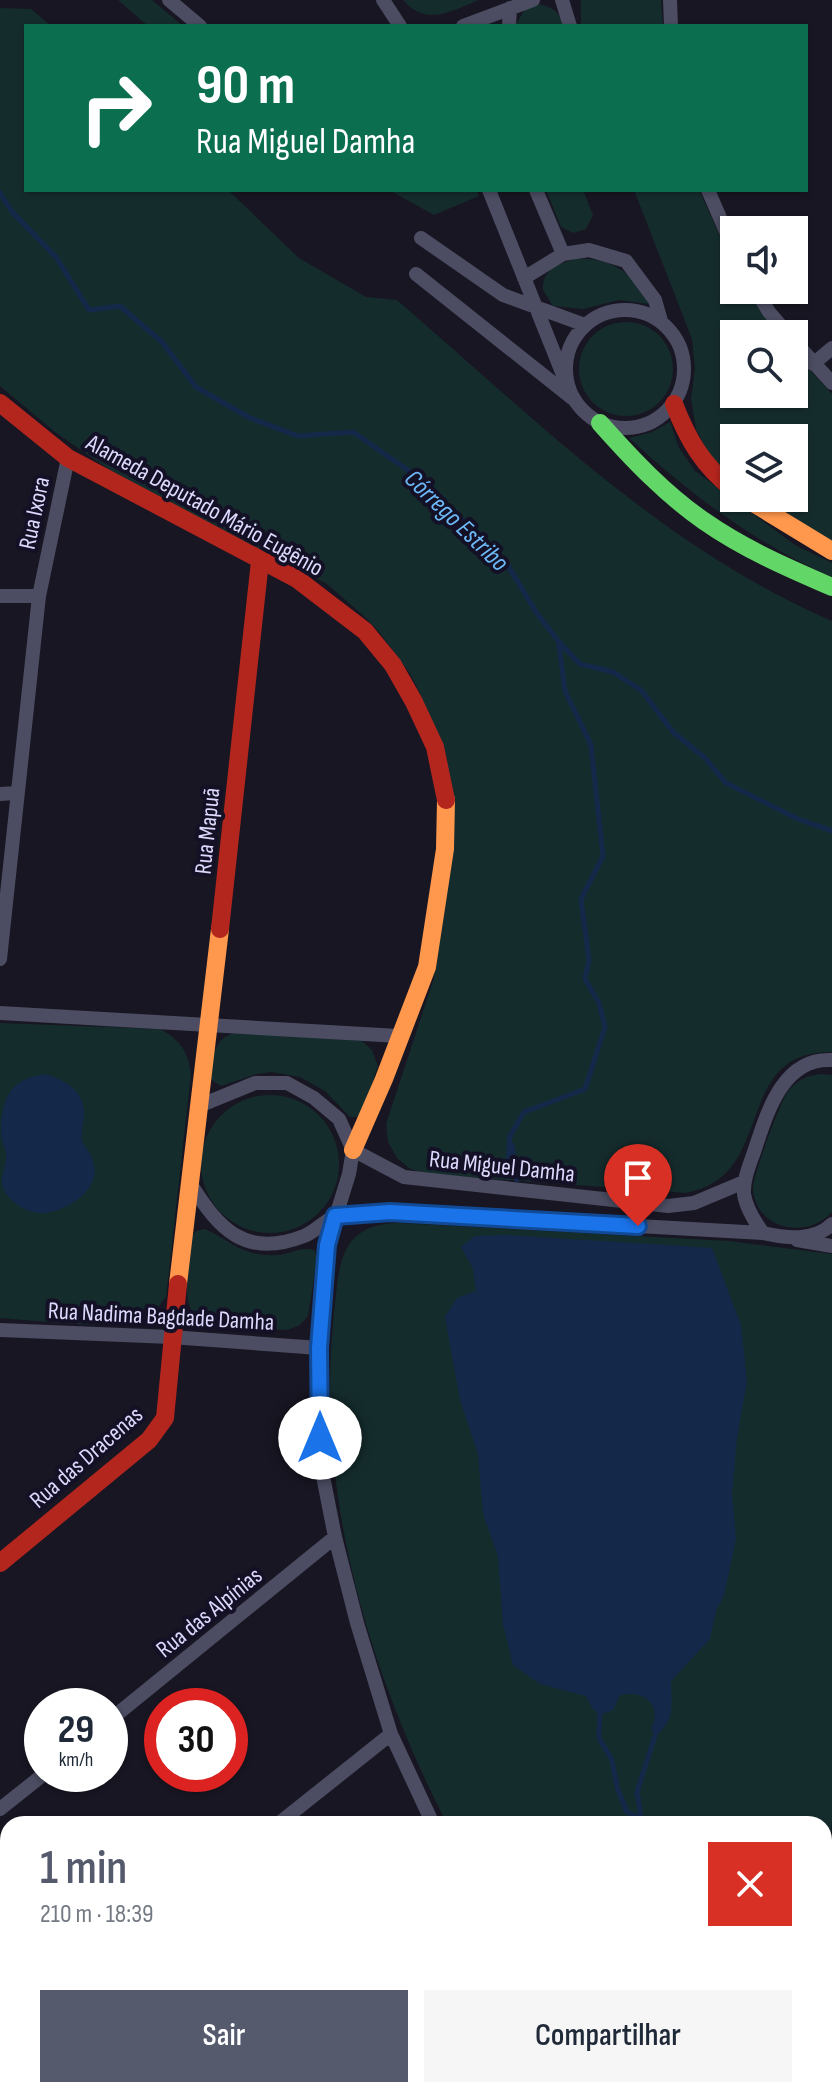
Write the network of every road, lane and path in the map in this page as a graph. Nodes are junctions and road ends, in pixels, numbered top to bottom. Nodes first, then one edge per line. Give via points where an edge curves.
1 (169, 0) edge
2 (383, 0) edge
3 (533, 0) edge
4 (562, 0) edge
5 (670, 0) edge
6 (510, 8) junction
7 (198, 24) edge
8 (399, 24) edge
9 (468, 24) edge
10 (509, 24) edge
11 (569, 24) edge
12 (671, 24) edge
13 (490, 192) edge
14 (537, 192) edge
15 (709, 192) edge
16 (720, 218) edge
17 (421, 238) dead end
18 (563, 254) junction
19 (416, 274) dead end
20 (524, 278) junction
21 (536, 307) junction
22 (661, 321) junction
23 (585, 325) junction
24 (832, 348) edge
25 (808, 358) edge
26 (813, 364) junction
27 (832, 383) edge
28 (572, 395) junction
29 (0, 403) edge
30 (674, 404) junction
31 (600, 423) junction
32 (68, 458) junction
33 (720, 480) edge
34 (768, 512) edge
35 (832, 551) edge
36 (260, 561) junction
37 (832, 587) edge
38 (0, 596) edge
39 (39, 596) junction
40 (16, 793) junction
41 (0, 794) edge
42 (0, 959) edge
43 (0, 1013) edge
44 (210, 1023) junction
45 (399, 1036) junction
46 (832, 1060) edge
47 (199, 1106) junction
48 (353, 1150) junction
49 (744, 1182) junction
50 (190, 1183) junction
51 (333, 1223) junction
52 (832, 1224) edge
53 (763, 1233) junction
54 (789, 1239) junction
55 (832, 1246) edge
56 (0, 1330) edge
57 (171, 1337) junction
58 (319, 1348) junction
59 (335, 1537) junction
60 (0, 1563) edge
61 (128, 1705) edge
62 (391, 1734) junction
63 (24, 1790) edge
64 (0, 1809) edge
65 (288, 1816) edge
66 (429, 1816) edge

1 - 7 street
2 - 8 street
3 - 6 street
4 - 11 street
5 - 12 street
6 - 9 street
6 - 10 street
13 - 20 street
14 - 18 street
15 - 16 street
17 - 21 street via 503,295
18 - 20 street
18 - 22 street via 589,250 626,261 655,300
19 - 28 street
20 - 21 street
21 - 23 street
21 - 28 street
22 - 23 street via 622,310
22 - 30 street via 682,348 685,367
23 - 28 street via 571,344 565,366
24 - 26 street
25 - 26 street
26 - 27 street
28 - 31 street via 585,414
29 - 32 street, Alameda Deputado Mário Eugênio
30 - 31 street via 640,427
30 - 33 street via 695,451
31 - 37 street via 690,511
32 - 36 street, Alameda Deputado Mário Eugênio
32 - 39 street, Rua Ixora
34 - 35 street
36 - 44 street, Rua Mapuã
36 - 45 street, Alameda Deputado Mário Eugênio via 297,579 365,631 393,665 435,747 446,798 445,849 427,967
38 - 39 street
39 - 40 street, Rua Ixora
40 - 41 street
40 - 42 street, Rua Ixora
43 - 44 street
44 - 45 street
44 - 47 street, Rua Mapuã
45 - 48 street, Alameda Deputado Mário Eugênio
46 - 49 street via 799,1068 780,1087
47 - 48 street via 255,1083 287,1083 339,1119
47 - 50 street
48 - 49 street, Rua Miguel Damha via 404,1177 668,1206 694,1203
48 - 51 street
49 - 53 street via 745,1198
50 - 51 street via 212,1217 235,1237 275,1245
50 - 57 street
51 - 53 street, Rua Miguel Damha via 390,1212
51 - 58 street
52 - 54 street via 825,1231
53 - 54 street, Rua Miguel Damha
54 - 55 street, Rua Miguel Damha
56 - 57 street, Rua Nadima Bagdade Damha
57 - 58 street, Rua Nadima Bagdade Damha
57 - 60 street, Rua das Dracenas via 165,1418 149,1440
58 - 59 street via 320,1461
59 - 61 street, Rua das Alpínias
59 - 62 street
62 - 65 street
62 - 66 street
63 - 64 street

